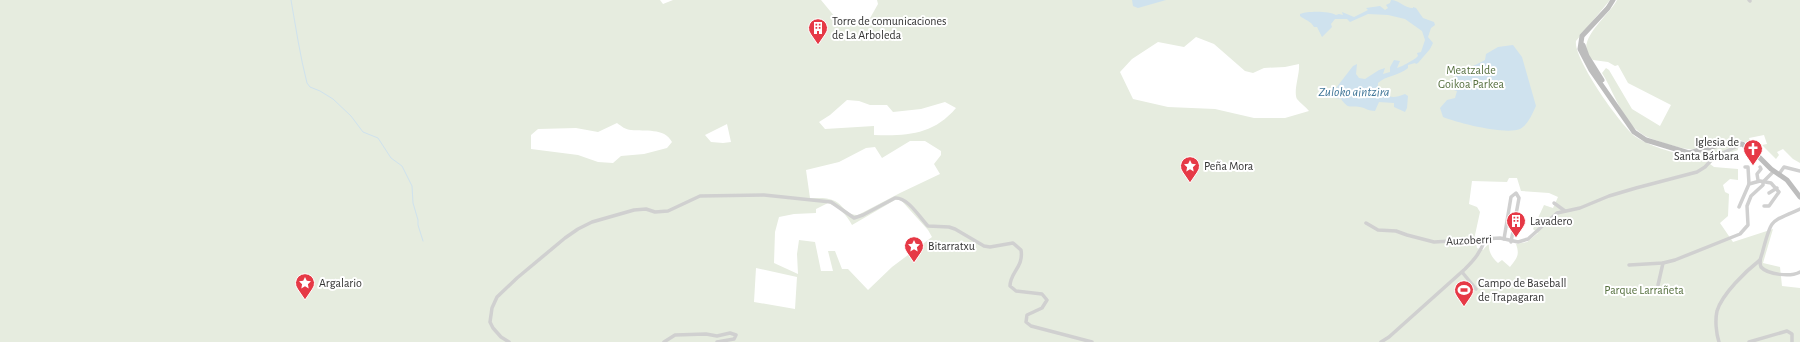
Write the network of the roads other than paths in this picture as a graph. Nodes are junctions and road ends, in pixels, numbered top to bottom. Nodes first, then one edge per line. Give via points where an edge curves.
1 (1613, 0) edge
2 (1742, 144) junction
3 (1745, 167) dead end
4 (1760, 167) dead end
5 (1800, 171) edge
6 (1776, 172) junction
7 (1758, 180) junction
8 (1763, 182) junction
9 (1749, 184) junction
10 (1776, 188) junction
11 (1753, 193) junction
12 (1769, 193) dead end
13 (1800, 197) edge
14 (1743, 198) junction
15 (1554, 203) dead end
16 (1764, 206) dead end
17 (1739, 207) dead end
18 (1800, 209) edge
19 (1565, 211) junction
20 (1366, 224) dead end
21 (1485, 239) junction
22 (1504, 239) junction
23 (1511, 242) junction
24 (1760, 260) junction
25 (1663, 263) junction
26 (1629, 264) dead end
27 (1462, 272) junction
28 (1800, 272) edge
29 (1658, 285) dead end
30 (1476, 289) dead end
31 (509, 342) edge
32 (664, 342) edge
33 (717, 342) edge
34 (1092, 342) edge
35 (1381, 342) edge
36 (1719, 342) edge
37 (1750, 342) edge
38 (1792, 342) edge

1 - 2 street via 1581,38 1580,46 1591,70 1631,128 1642,138 1682,152 1696,152 1726,143
2 - 6 street
2 - 19 street via 1714,157 1697,172
3 - 9 street via 1748,167
4 - 7 street
5 - 6 street via 1784,167
6 - 8 street
6 - 13 street via 1790,183
7 - 8 street
7 - 9 street
8 - 10 street via 1771,183
8 - 11 street via 1763,185
9 - 14 street
10 - 12 street
10 - 16 street via 1778,194 1772,204
11 - 14 street
11 - 25 street via 1747,206 1748,225 1738,235
14 - 17 street
15 - 19 street
18 - 24 street via 1771,225
19 - 23 street via 1557,213 1528,239
20 - 21 street, Auzoberri via 1378,230 1396,230 1434,242
21 - 22 street, Auzoberri
21 - 27 street via 1477,257
22 - 23 street, Auzoberri
22 - 23 street via 1511,197 1516,193 1519,198
24 - 28 street via 1761,267 1767,272 1790,276
24 - 36 street via 1750,267 1721,302 1717,312
25 - 26 street
25 - 29 street
27 - 30 street
27 - 35 street
31 - 34 street via 490,322 492,308 498,297 519,276 578,229 592,222 634,210 668,211 700,196 764,195 824,201 837,205 854,218 900,198 928,226 955,229 984,246 1009,243 1017,245 1021,250 1021,261 1010,286 1016,291 1042,294 1047,300 1042,308 1027,315 1026,322 1031,326
32 - 33 street via 676,335 736,335 734,339
37 - 38 street via 1787,331 1792,334

